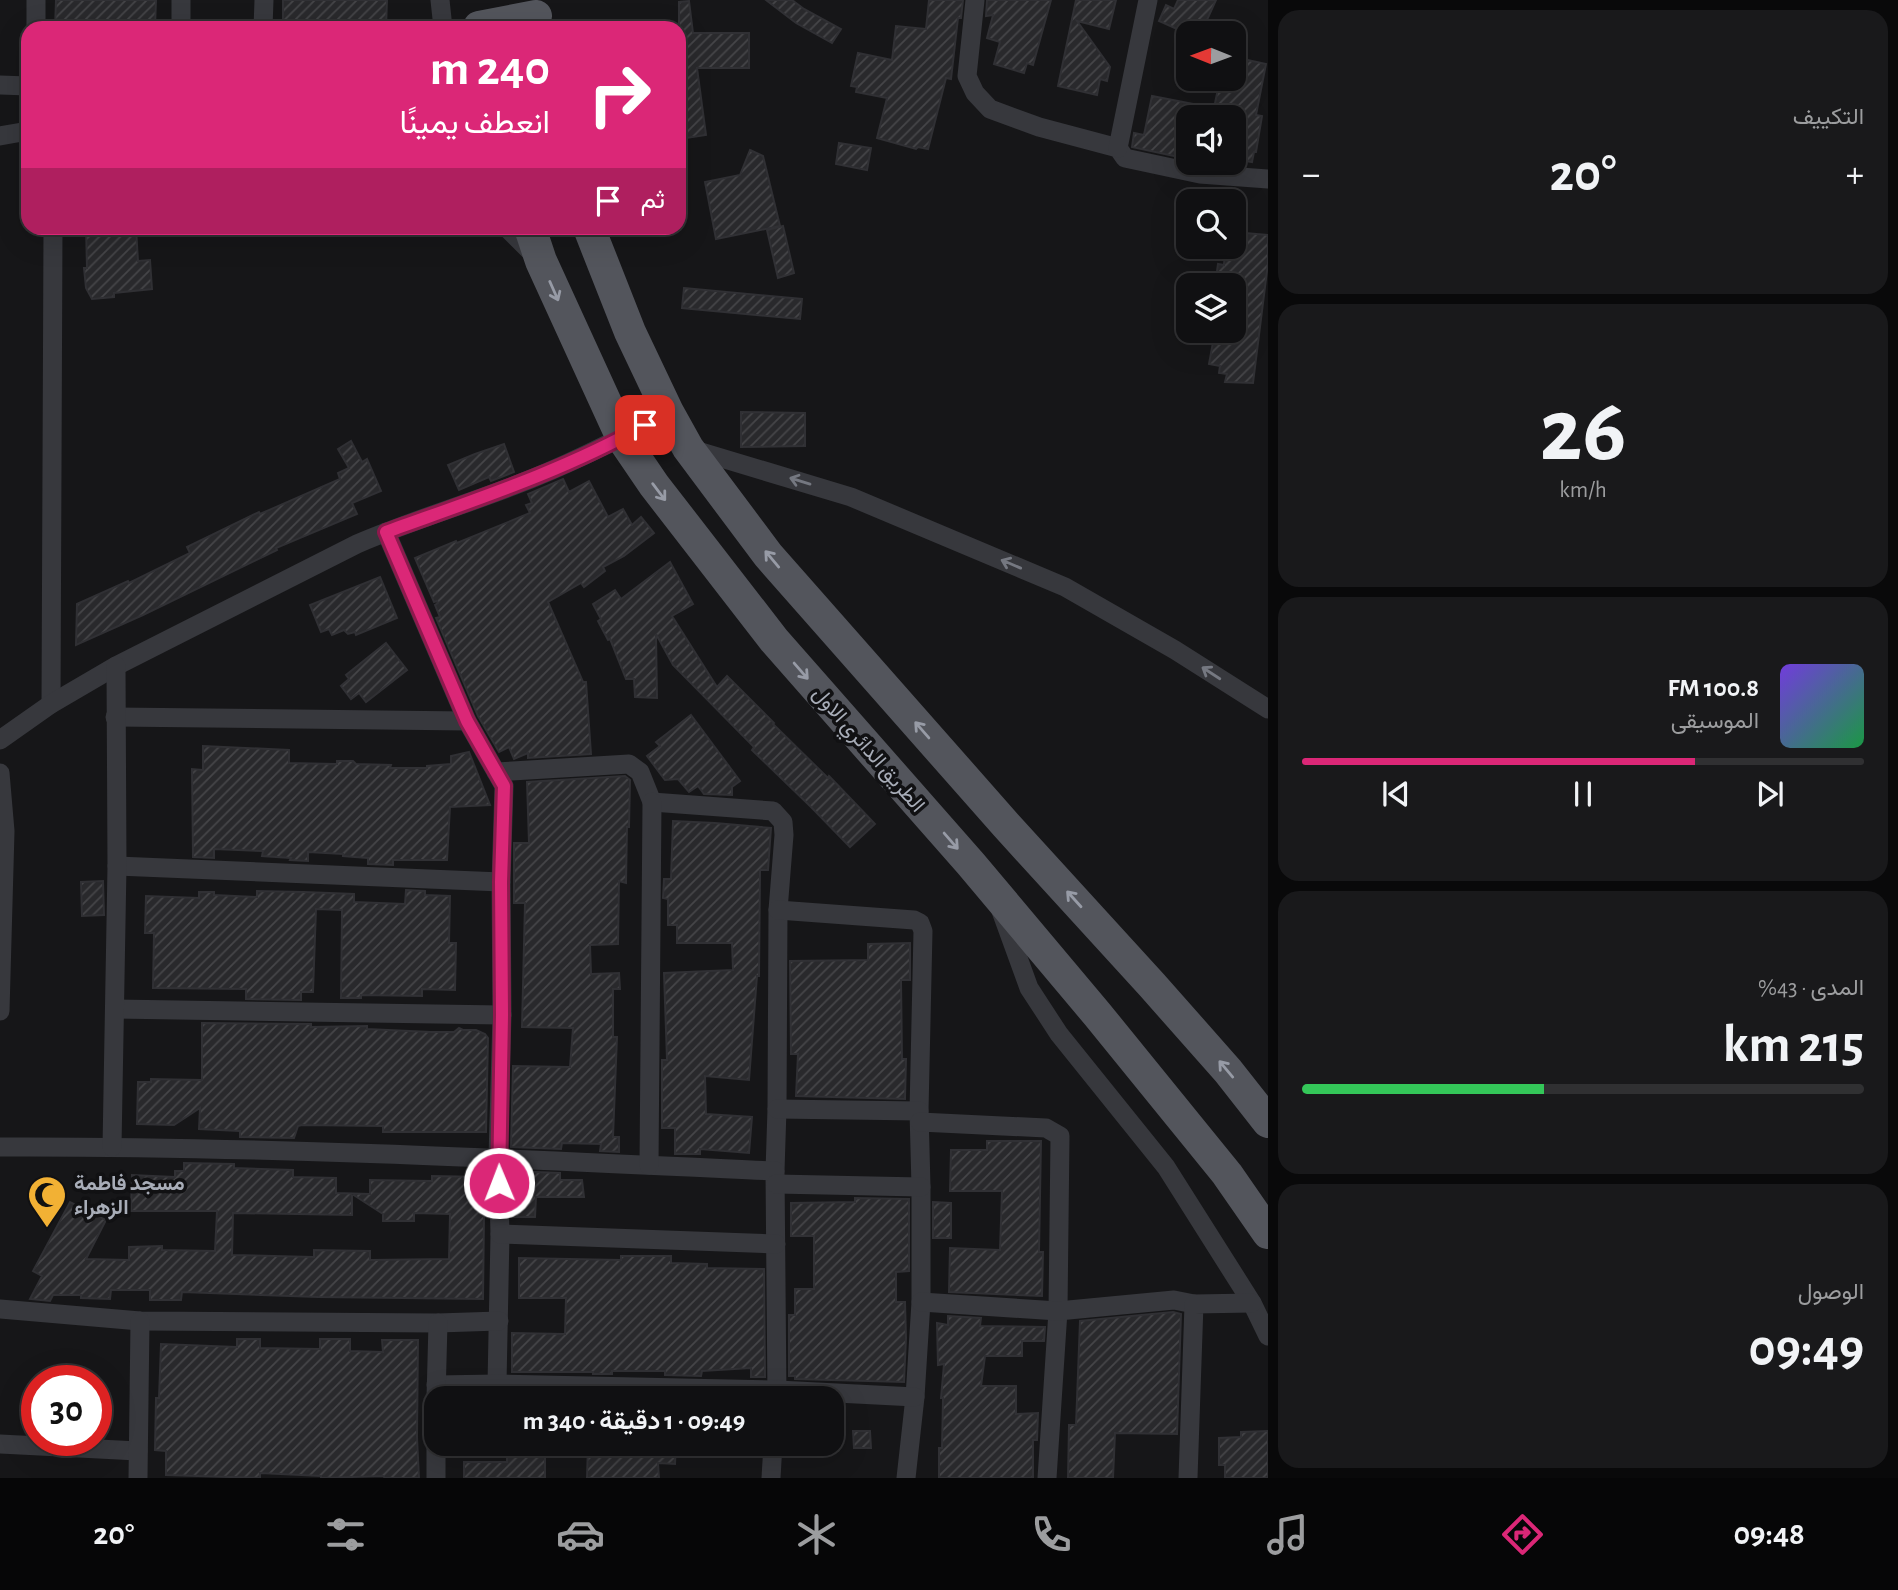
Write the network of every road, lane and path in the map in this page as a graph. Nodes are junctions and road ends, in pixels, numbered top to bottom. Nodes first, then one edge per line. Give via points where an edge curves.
1 (36, 0) edge
2 (181, 0) edge
3 (264, 0) edge
4 (440, 0) edge
5 (975, 0) edge
6 (1148, 0) edge
7 (535, 15) edge
8 (478, 18) edge
9 (36, 21) edge
10 (181, 21) edge
11 (263, 21) edge
12 (442, 21) edge
13 (0, 85) edge
14 (21, 86) edge
15 (21, 132) edge
16 (0, 136) edge
17 (1118, 148) junction
18 (1268, 179) edge
19 (53, 235) edge
20 (514, 235) edge
21 (532, 235) edge
22 (592, 235) edge
23 (541, 261) junction
24 (668, 412) junction
25 (622, 438) junction
26 (688, 448) junction
27 (386, 532) junction
28 (116, 666) junction
29 (51, 704) junction
30 (1268, 709) edge
31 (116, 717) junction
32 (467, 721) junction
33 (0, 740) edge
34 (496, 772) junction
35 (0, 773) edge
36 (652, 802) junction
37 (3, 831) edge
38 (117, 866) junction
39 (501, 882) junction
40 (993, 890) junction
41 (778, 911) junction
42 (1, 970) edge
43 (115, 1009) junction
44 (0, 1011) edge
45 (502, 1015) junction
46 (777, 1109) junction
47 (919, 1116) junction
48 (1268, 1122) edge
49 (0, 1147) edge
50 (112, 1147) junction
51 (498, 1157) junction
52 (649, 1165) junction
53 (775, 1177) junction
54 (921, 1186) junction
55 (1268, 1233) edge
56 (500, 1234) junction
57 (776, 1244) junction
58 (921, 1302) junction
59 (1252, 1303) junction
60 (1194, 1304) junction
61 (0, 1309) edge
62 (1058, 1311) junction
63 (140, 1321) junction
64 (499, 1321) junction
65 (438, 1323) junction
66 (1268, 1336) edge
67 (497, 1384) junction
68 (436, 1386) edge
69 (482, 1386) edge
70 (553, 1386) edge
71 (778, 1386) edge
72 (844, 1395) edge
73 (915, 1397) junction
74 (0, 1444) edge
75 (138, 1451) junction
76 (436, 1456) edge
77 (773, 1456) edge
78 (138, 1478) edge
79 (436, 1478) edge
80 (771, 1478) edge
81 (906, 1478) edge
82 (1047, 1478) edge
83 (1188, 1478) edge

1 - 9 street
2 - 10 street
3 - 11 street
4 - 12 street
5 - 17 street via 967,76 990,109
6 - 17 street
7 - 8 main road
13 - 14 street
15 - 16 street
17 - 18 street via 1125,158 1200,174
19 - 29 street
20 - 23 street
21 - 23 main road, الطريق الدائري الاول
22 - 24 main road
23 -> 25 main road, الطريق الدائري الاول
24 - 25 street
24 - 26 main road
25 - 27 street via 516,485
25 -> 40 main road, الطريق الدائري الاول via 774,640
30 -> 26 street via 1065,587 851,496
48 -> 26 main road via 1161,994 768,555
27 - 28 street
27 - 32 street
28 - 29 street
28 - 31 street
29 - 33 street
31 - 32 street
31 - 38 street
32 - 34 street
34 - 36 street via 629,764 640,772
34 - 39 street via 504,786
35 - 37 street
36 - 41 street via 773,811 783,822 784,835
36 - 52 street
37 - 42 street
38 - 39 street
38 - 43 street
39 - 45 street
40 - 55 main road, الطريق الدائري الاول via 1227,1174
40 - 59 street via 1029,988 1059,1034 1166,1167
41 - 46 street
41 - 47 street via 920,923
42 - 44 street
43 - 45 street
43 - 50 street
45 - 51 street
46 - 47 street
46 - 53 street
47 - 54 street
47 - 62 street via 1046,1128 1060,1136
49 - 50 street
50 - 51 street
51 - 52 street
51 - 56 street
52 - 53 street
53 - 54 street
53 - 57 street
54 - 58 street
56 - 57 street
56 - 64 street
57 - 71 street
58 - 62 street
58 - 73 street
59 - 60 street
59 - 66 street
60 - 62 street via 1174,1300
60 - 83 street
61 - 63 street
62 - 82 street
63 - 65 street
63 - 75 street
64 - 65 street
64 - 67 street
65 - 68 street
67 - 69 street
67 - 70 street
72 - 73 street
73 - 81 street
74 - 75 street
75 - 78 street
76 - 79 street
77 - 80 street

